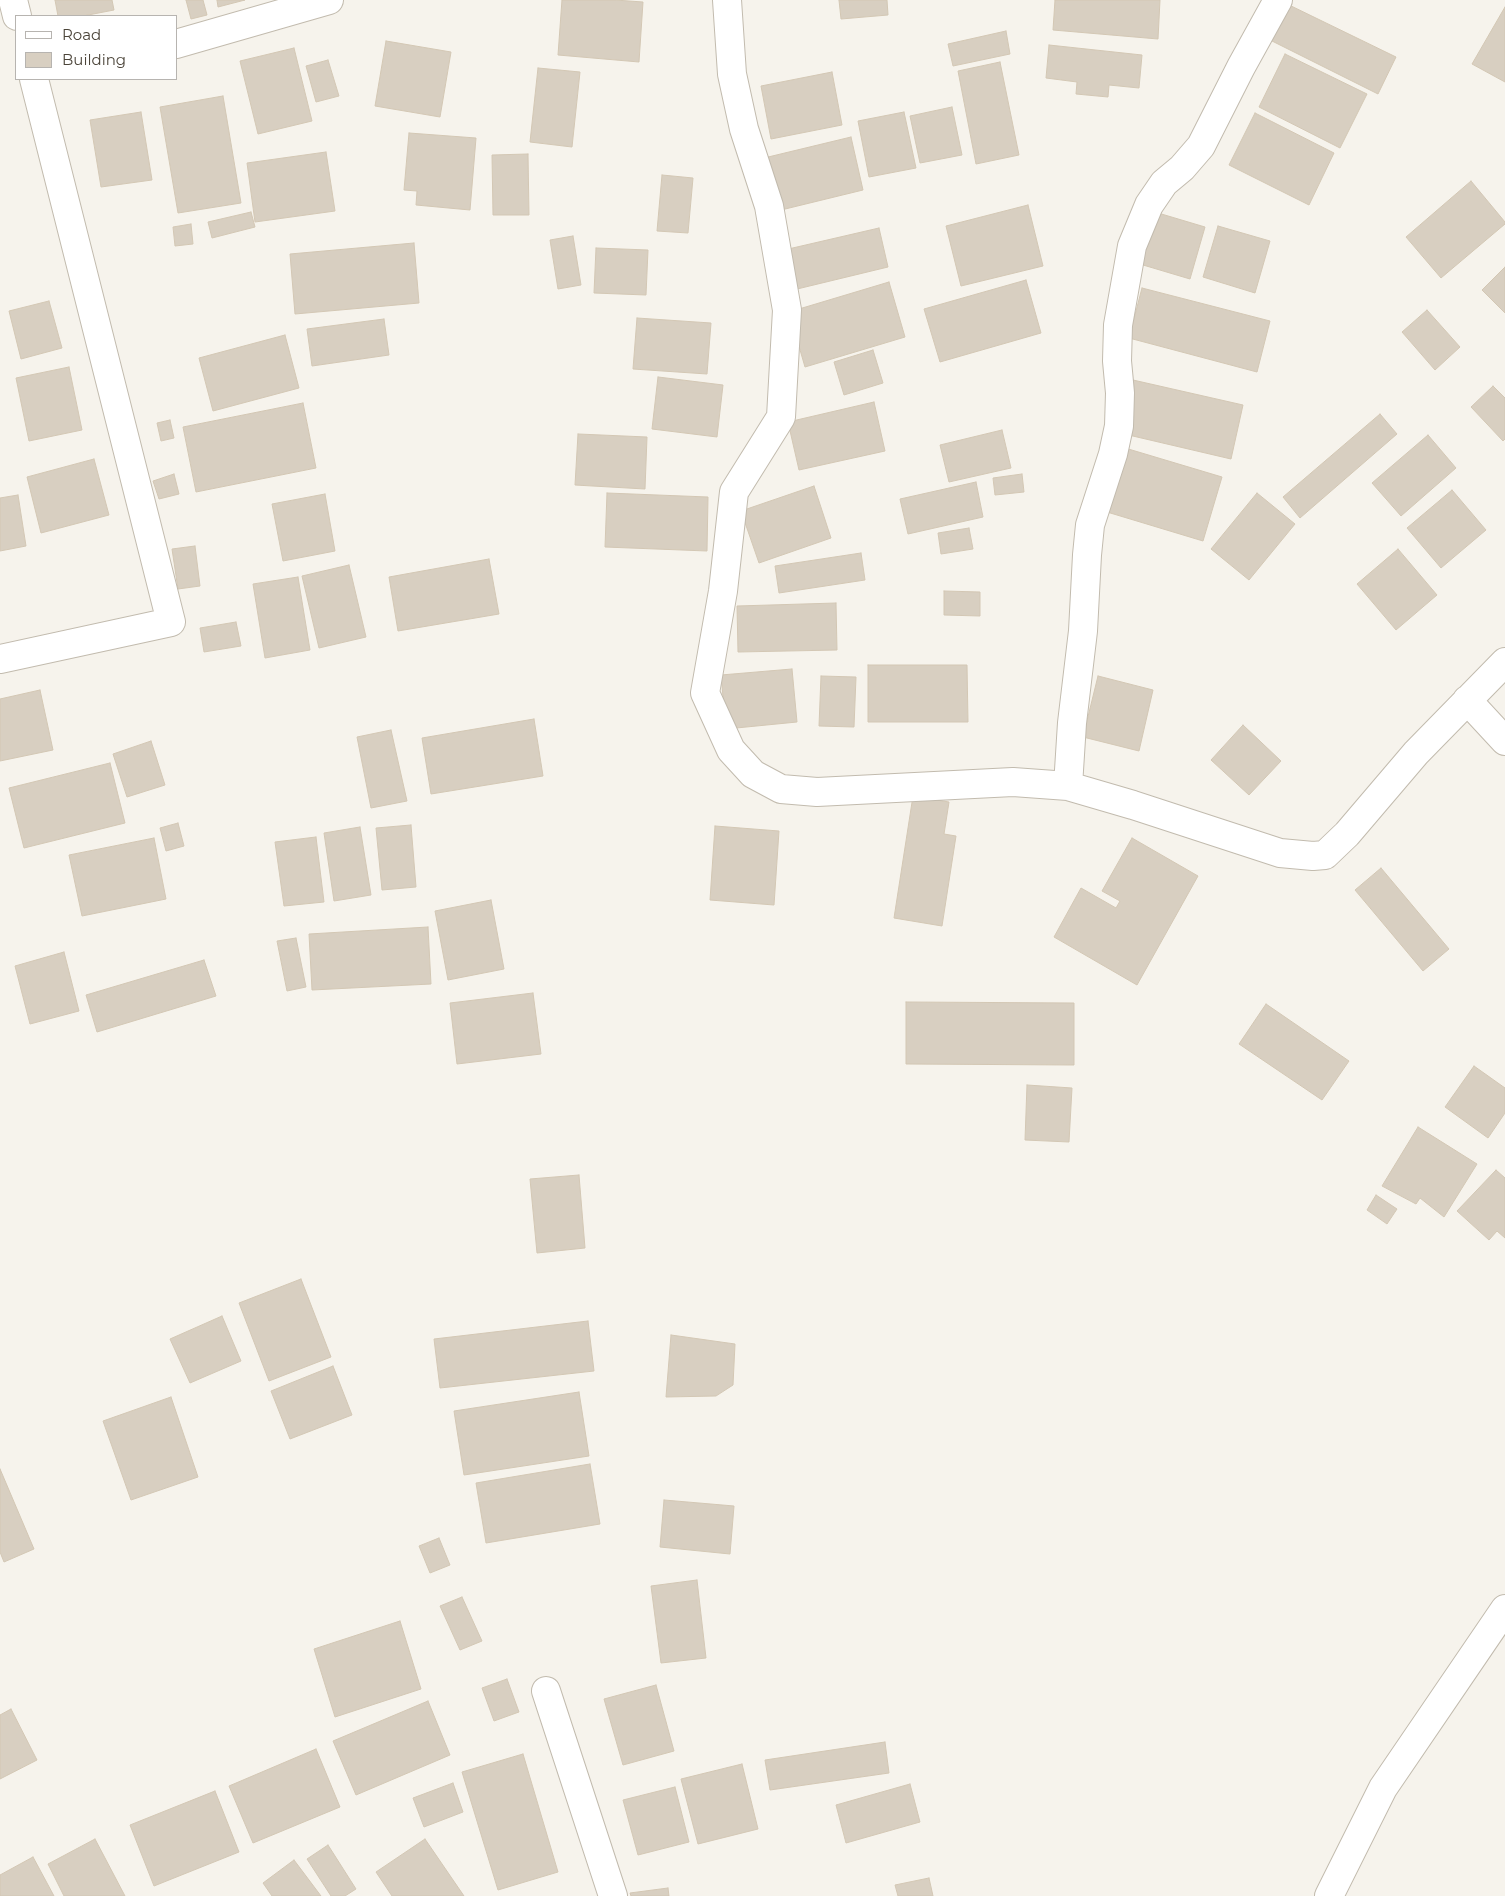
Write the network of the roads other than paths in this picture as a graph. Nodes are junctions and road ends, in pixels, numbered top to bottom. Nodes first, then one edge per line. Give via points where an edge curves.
1 (13, 0) edge
2 (329, 0) edge
3 (727, 0) edge
4 (1278, 0) edge
5 (17, 15) edge
6 (178, 43) edge
7 (41, 80) edge
8 (0, 659) edge
9 (1505, 662) edge
10 (1467, 700) junction
11 (1505, 741) edge
12 (1068, 786) junction
13 (1505, 1609) edge
14 (546, 1691) dead end
15 (613, 1896) edge
16 (1329, 1896) edge

1 - 5 street
2 - 6 street
3 - 12 street via 732,74 744,128 769,206 787,310 781,417 734,492 723,592 705,693 731,750 753,774 781,789 817,792 1014,782
4 - 12 street via 1201,146 1164,183 1149,205 1132,246 1118,325 1119,426 1090,525 1086,555 1083,630
7 - 8 street via 171,622
9 - 10 street
10 - 11 street
10 - 12 street via 1325,855 1280,853
13 - 16 street via 1383,1788
14 - 15 street

